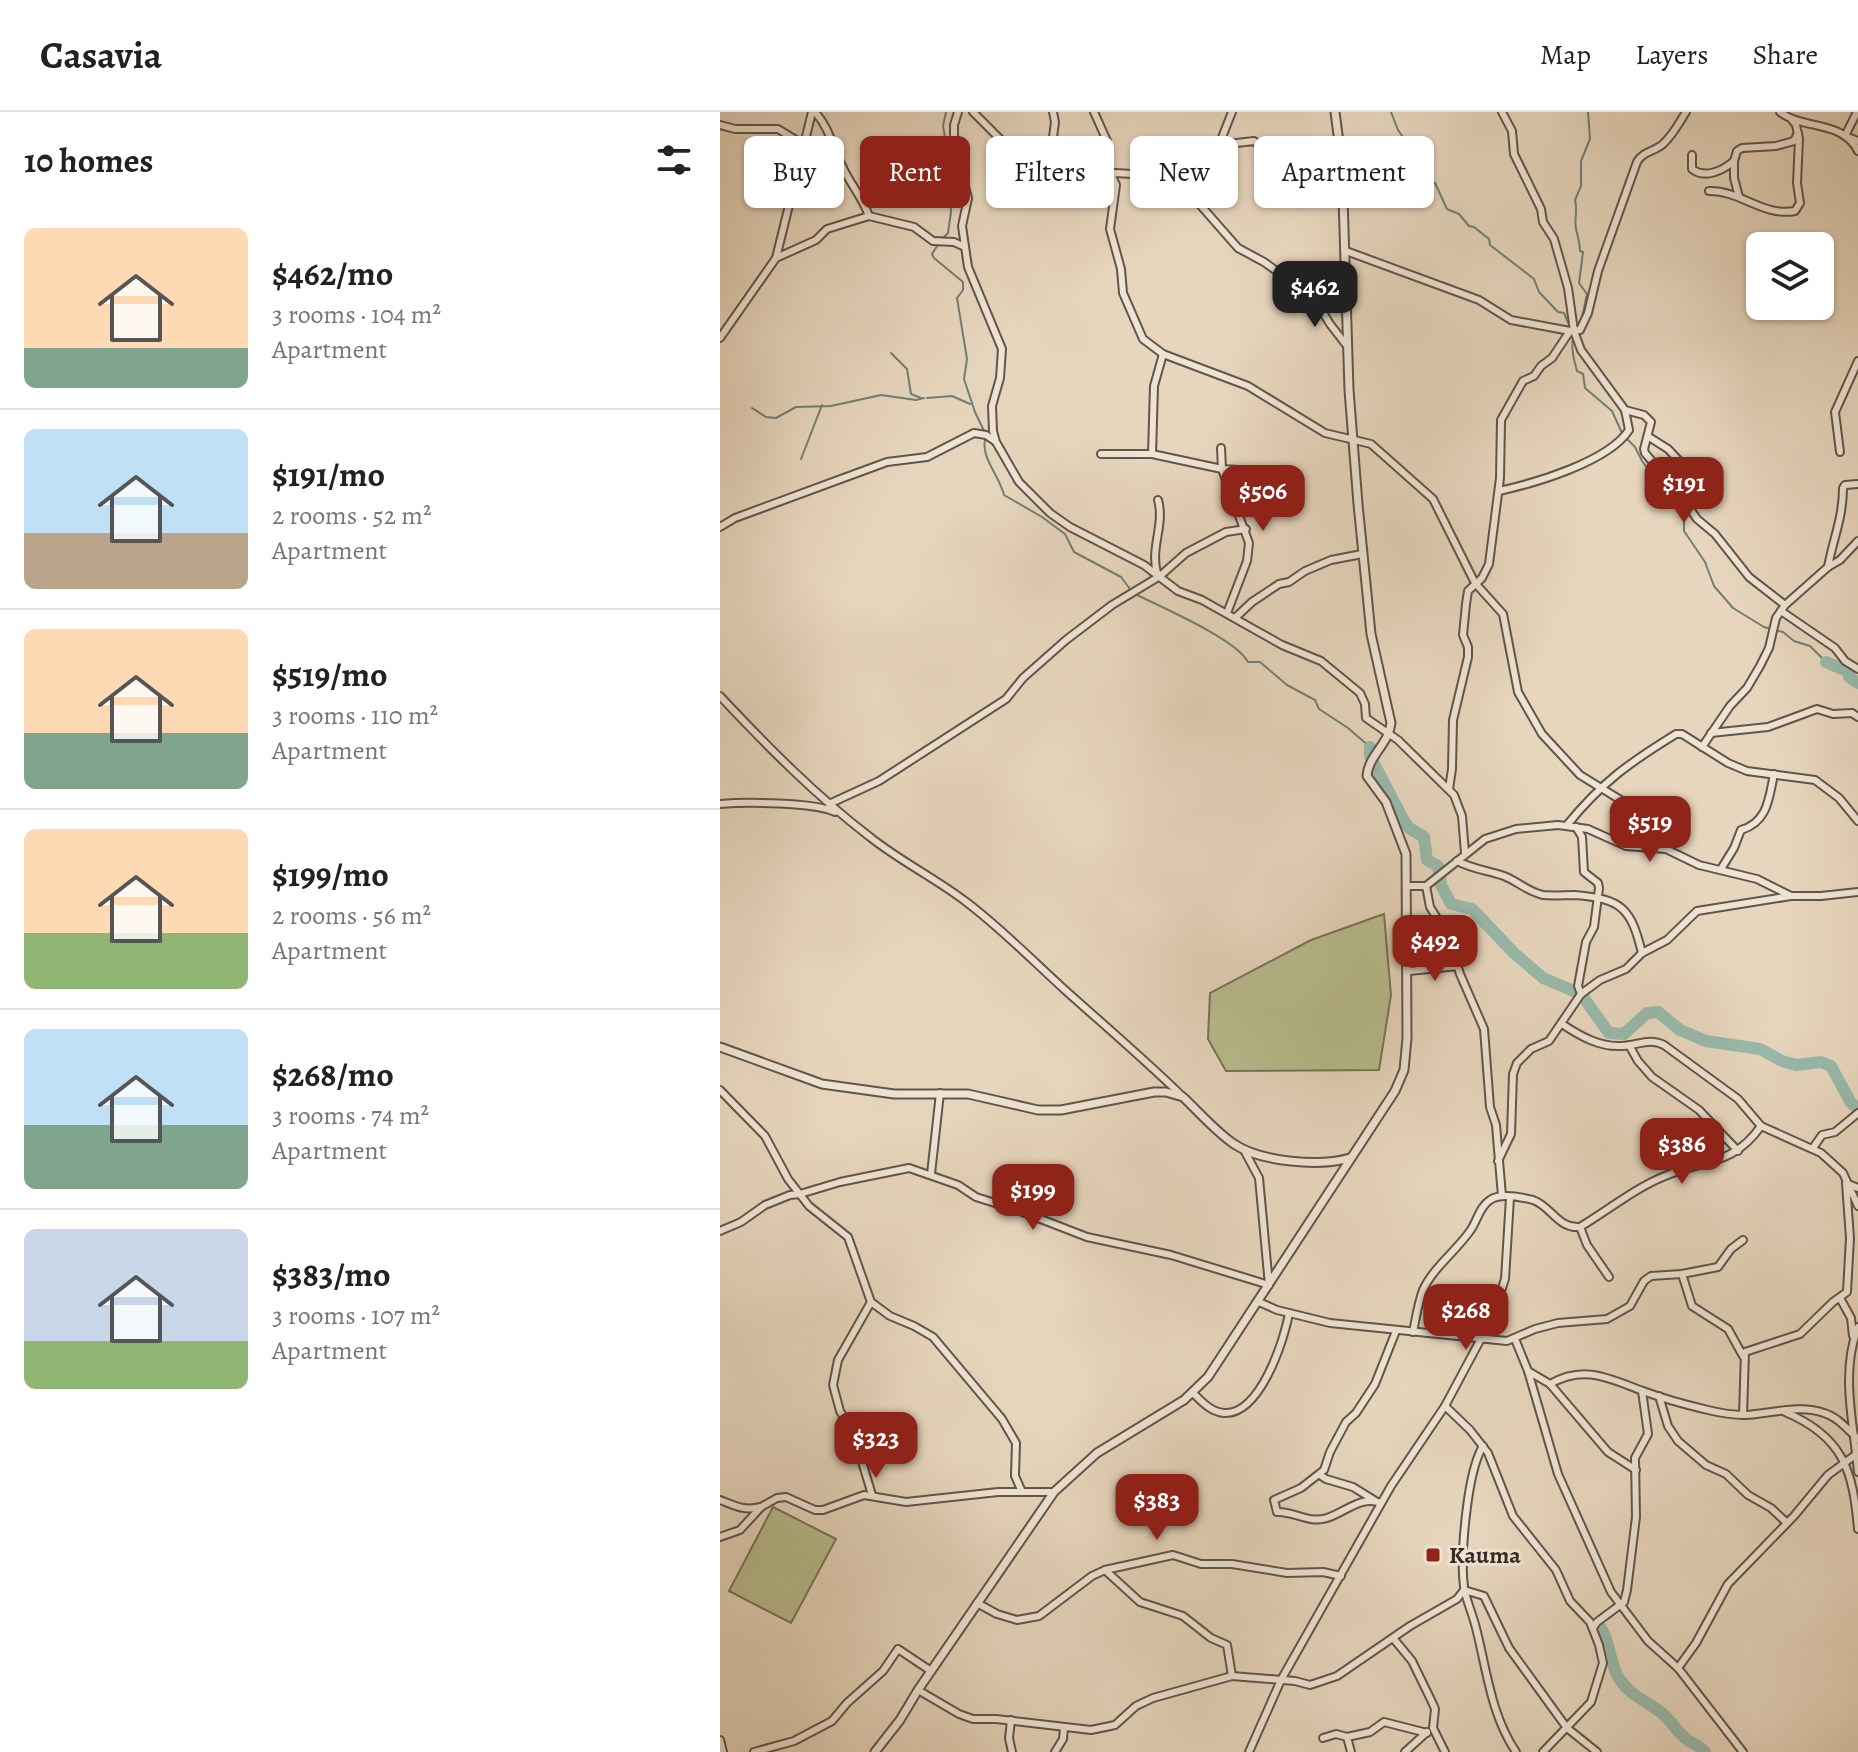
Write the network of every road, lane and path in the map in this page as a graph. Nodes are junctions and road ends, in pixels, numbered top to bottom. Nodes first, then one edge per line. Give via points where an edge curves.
1 (813, 112) edge
2 (958, 112) edge
3 (973, 112) edge
4 (1053, 112) edge
5 (1094, 112) edge
6 (1232, 112) edge
7 (1335, 112) edge
8 (1502, 112) edge
9 (1686, 112) edge
10 (1780, 112) edge
11 (1857, 112) edge
12 (1792, 120) junction
13 (720, 125) edge
14 (1798, 132) junction
15 (789, 136) edge
16 (806, 136) edge
17 (997, 136) edge
18 (1053, 136) edge
19 (1105, 136) edge
20 (1223, 136) edge
21 (1338, 136) edge
22 (1845, 136) junction
23 (1858, 141) edge
24 (1858, 151) edge
25 (1692, 155) dead end
26 (1734, 161) junction
27 (1709, 191) dead end
28 (1739, 197) junction
29 (788, 208) edge
30 (1113, 208) edge
31 (1203, 208) edge
32 (1344, 208) edge
33 (869, 216) junction
34 (965, 247) junction
35 (1346, 251) junction
36 (776, 258) junction
37 (723, 328) edge
38 (1572, 331) junction
39 (720, 338) edge
40 (1347, 346) junction
41 (1163, 354) junction
42 (1858, 361) edge
43 (1848, 383) junction
44 (1858, 388) edge
45 (1625, 410) junction
46 (1649, 437) junction
47 (1353, 441) junction
48 (996, 442) junction
49 (1221, 448) dead end
50 (1840, 452) dead end
51 (1101, 454) dead end
52 (1152, 454) junction
53 (1686, 468) dead end
54 (1222, 469) junction
55 (1274, 472) dead end
56 (1858, 484) edge
57 (1499, 491) junction
58 (1158, 500) dead end
59 (720, 527) edge
60 (1246, 529) junction
61 (1858, 541) edge
62 (1362, 554) junction
63 (1828, 567) junction
64 (1158, 574) junction
65 (1475, 583) junction
66 (1783, 608) junction
67 (1227, 613) junction
68 (1235, 618) junction
69 (1858, 669) edge
70 (720, 696) edge
71 (1858, 717) edge
72 (1390, 733) junction
73 (1711, 733) junction
74 (1702, 747) junction
75 (1774, 774) junction
76 (1600, 787) junction
77 (1449, 789) junction
78 (720, 804) edge
79 (829, 804) junction
80 (845, 817) junction
81 (1858, 821) edge
82 (1567, 825) junction
83 (1576, 827) junction
84 (1666, 849) junction
85 (1465, 853) junction
86 (1457, 861) junction
87 (1721, 869) junction
88 (1406, 886) junction
89 (1426, 886) junction
90 (1858, 892) edge
91 (1791, 896) junction
92 (1597, 898) junction
93 (1642, 953) junction
94 (1458, 966) junction
95 (1409, 971) junction
96 (1581, 994) junction
97 (1562, 1024) junction
98 (1629, 1045) junction
99 (720, 1047) edge
100 (720, 1090) edge
101 (940, 1093) junction
102 (1183, 1097) junction
103 (1858, 1113) edge
104 (1761, 1126) junction
105 (1813, 1148) junction
106 (1244, 1150) junction
107 (1738, 1151) junction
108 (1350, 1158) junction
109 (1498, 1161) junction
110 (931, 1174) junction
111 (1846, 1183) junction
112 (1858, 1188) edge
113 (800, 1194) junction
114 (1506, 1197) junction
115 (1858, 1206) edge
116 (1580, 1227) junction
117 (720, 1231) edge
118 (1743, 1240) dead end
119 (1682, 1274) junction
120 (1609, 1277) dead end
121 (1269, 1285) junction
122 (1840, 1298) junction
123 (871, 1302) junction
124 (1259, 1302) junction
125 (1289, 1313) junction
126 (1858, 1327) edge
127 (1396, 1331) junction
128 (1413, 1332) junction
129 (1482, 1338) junction
130 (1515, 1339) junction
131 (1853, 1340) junction
132 (1743, 1356) junction
133 (1528, 1371) junction
134 (1550, 1384) junction
135 (1642, 1391) junction
136 (1193, 1393) junction
137 (1659, 1396) junction
138 (1445, 1406) junction
139 (1782, 1411) junction
140 (1743, 1415) junction
141 (1857, 1438) edge
142 (1483, 1446) junction
143 (1857, 1454) edge
144 (1845, 1461) junction
145 (1636, 1470) junction
146 (1858, 1472) edge
147 (1320, 1475) junction
148 (1022, 1492) junction
149 (1054, 1492) junction
150 (872, 1495) junction
151 (1857, 1499) edge
152 (720, 1500) edge
153 (1378, 1502) junction
154 (761, 1507) junction
155 (1787, 1523) junction
156 (1858, 1529) edge
157 (720, 1537) edge
158 (1105, 1570) junction
159 (1341, 1576) junction
160 (1464, 1590) junction
161 (977, 1603) junction
162 (1620, 1606) junction
163 (1593, 1628) junction
164 (1393, 1638) junction
165 (1678, 1668) junction
166 (931, 1671) junction
167 (1232, 1676) junction
168 (1281, 1680) junction
169 (918, 1690) junction
170 (1011, 1720) junction
171 (1064, 1727) junction
172 (1433, 1728) junction
173 (1567, 1728) junction
174 (1427, 1733) junction
175 (1347, 1737) junction
176 (1323, 1738) dead end
177 (720, 1740) edge
178 (723, 1752) edge
179 (754, 1752) edge
180 (875, 1752) edge
181 (1012, 1752) edge
182 (1055, 1752) edge
183 (1249, 1752) edge
184 (1351, 1752) edge
185 (1405, 1752) edge
186 (1445, 1752) edge
187 (1516, 1752) edge
188 (1543, 1752) edge
189 (1597, 1752) edge
190 (1743, 1752) edge

1 - 16 street
1 - 33 street via 830,134
2 - 34 street via 954,144 968,204 962,219
3 - 17 street
4 - 18 street
5 - 19 street
6 - 20 street
7 - 21 street
8 - 38 street via 1512,131 1514,154 1554,239 1568,288
9 - 38 street via 1661,146 1637,162 1588,313 1582,328
10 - 12 street
11 - 22 street
12 - 14 street
12 - 22 street
13 - 15 street via 778,129
14 - 26 street via 1785,144 1742,148
14 - 28 street via 1800,203 1795,211 1766,210
22 - 23 street
22 - 24 street
25 - 26 street via 1692,169 1702,175
26 - 28 street
27 - 28 street
29 - 36 street
30 - 41 street via 1110,229 1123,293 1143,339
31 - 40 street via 1238,248 1314,298
32 - 35 street
33 - 34 street via 914,227 933,241
33 - 36 street via 827,229 816,240
34 - 48 street via 1002,349 992,406
35 - 38 street via 1479,300 1511,320
35 - 40 street
36 - 37 street
37 - 39 street
38 - 45 street via 1594,371
38 - 57 street via 1552,358 1523,381 1502,416
40 - 47 street
41 - 47 street via 1248,386 1316,429
41 - 52 street via 1154,386
42 - 43 street
43 - 44 street
43 - 50 street via 1835,418
45 - 46 street via 1651,422
45 - 57 street via 1629,430 1591,459
46 - 53 street
46 - 66 street via 1645,453 1697,519
47 - 62 street
47 - 65 street via 1376,447 1433,499
48 - 59 street via 974,433 927,457 887,462
48 - 64 street via 1019,482 1050,513
49 - 54 street
51 - 52 street
52 - 54 street
54 - 55 street
54 - 60 street
56 - 63 street via 1843,488 1842,519
57 - 65 street via 1489,564
58 - 64 street via 1153,553
60 - 64 street via 1201,544
60 - 67 street via 1247,561
61 - 63 street
62 - 68 street via 1331,560 1279,584
62 - 72 street via 1371,634 1391,713
63 - 66 street
64 - 67 street via 1178,591
64 - 79 street via 1066,640 1006,699 879,781
65 - 76 street via 1503,614 1518,692 1532,718 1559,754
65 - 77 street via 1466,604 1463,635 1468,657 1453,720
66 - 69 street
66 - 73 street via 1747,688
67 - 68 street
68 - 72 street via 1321,661 1360,693 1366,718
70 - 79 street
71 - 73 street via 1817,709 1768,727
72 - 77 street
72 - 88 street via 1367,776 1386,802 1404,843
73 - 74 street
74 - 75 street via 1747,771
74 - 76 street via 1676,734
75 - 81 street via 1815,780
75 - 87 street via 1766,813 1741,830
76 - 82 street
76 - 84 street via 1632,807
77 - 85 street via 1462,816
78 - 80 street via 815,807
79 - 80 street
80 - 102 street via 999,928
82 - 83 street
82 - 85 street via 1496,835
83 - 84 street via 1626,846
83 - 92 street via 1582,837 1584,872 1598,883
84 - 87 street
85 - 86 street
86 - 89 street
86 - 92 street via 1541,894
87 - 91 street
88 - 89 street
88 - 95 street
89 - 94 street via 1430,907
90 - 91 street
91 - 93 street via 1703,908 1667,940
92 - 93 street via 1623,908 1632,918
92 - 96 street via 1578,986
93 - 96 street via 1626,969
94 - 95 street
94 - 109 street via 1484,1029
95 - 108 street via 1403,1074
96 - 97 street
97 - 98 street via 1592,1041
97 - 109 street via 1549,1041 1517,1063 1511,1134
98 - 104 street via 1664,1045 1738,1099
98 - 107 street via 1652,1077 1699,1110
99 - 101 street via 822,1084 894,1094
100 - 113 street via 765,1136
101 - 102 street via 1051,1111 1154,1092
101 - 110 street
102 - 106 street
103 - 105 street via 1835,1132 1822,1135
104 - 105 street
104 - 107 street
105 - 111 street via 1843,1173
106 - 108 street via 1319,1163
106 - 121 street via 1259,1178
107 - 116 street via 1664,1176
108 - 121 street
109 - 114 street
110 - 113 street via 902,1168
110 - 121 street via 976,1197 1087,1237 1171,1255
111 - 112 street
111 - 115 street
111 - 122 street via 1850,1274 1847,1292
113 - 117 street via 765,1205
113 - 123 street via 851,1242
114 - 116 street via 1535,1201 1563,1224
114 - 128 street via 1492,1198 1485,1205 1473,1228 1430,1278
114 - 129 street via 1505,1279
116 - 120 street
118 - 119 street via 1718,1267
119 - 130 street via 1651,1276 1630,1306 1607,1319 1546,1326
119 - 132 street via 1689,1303 1728,1329
121 - 124 street
122 - 131 street via 1851,1318
122 - 132 street via 1800,1334
123 - 148 street via 933,1337 1002,1419 1016,1443 1015,1476
123 - 150 street via 838,1360 833,1385
124 - 125 street
124 - 136 street
125 - 127 street
125 - 136 street via 1268,1377 1240,1410 1208,1408
126 - 131 street
127 - 128 street
127 - 147 street via 1375,1384 1346,1422
128 - 129 street
129 - 130 street
129 - 138 street
130 - 133 street
131 - 141 street via 1849,1401
132 - 140 street
133 - 134 street
133 - 162 street via 1558,1474
134 - 135 street via 1573,1375 1596,1375
134 - 145 street via 1608,1452
135 - 137 street
135 - 145 street via 1648,1434 1635,1458
136 - 149 street via 1097,1453
137 - 140 street
137 - 155 street via 1678,1441
138 - 142 street
138 - 153 street
139 - 140 street
139 - 141 street via 1824,1412
139 - 144 street via 1813,1429
141 - 143 street
142 - 160 street via 1470,1487
142 - 163 street via 1513,1516
143 - 144 street
143 - 146 street
144 - 151 street
144 - 155 street
145 - 162 street via 1633,1540
147 - 153 street
147 - 153 street via 1279,1496 1275,1510 1326,1519 1362,1502
148 - 149 street
148 - 150 street via 906,1502
149 - 161 street
150 - 154 street via 823,1510 786,1497
151 - 156 street
152 - 154 street via 737,1508
153 - 159 street
154 - 157 street via 740,1530
155 - 165 street via 1728,1584
158 - 159 street via 1173,1555 1201,1564
158 - 161 street via 1039,1616 1017,1620
158 - 167 street via 1140,1602 1183,1616 1227,1645
159 - 168 street
160 - 164 street
160 - 173 street via 1484,1596 1509,1648
160 - 187 street via 1496,1711
161 - 166 street
162 - 163 street
162 - 165 street
163 - 173 street via 1602,1671 1591,1702
164 - 168 street via 1337,1676 1310,1685
164 - 172 street via 1412,1661 1432,1702
165 - 190 street
166 - 169 street
166 - 179 street via 898,1649 832,1721 794,1741
167 - 168 street
167 - 171 street via 1144,1702 1105,1729
168 - 183 street
169 - 170 street via 973,1719
169 - 180 street
170 - 171 street
170 - 181 street
171 - 182 street
172 - 174 street
172 - 186 street
173 - 188 street
173 - 189 street
174 - 175 street via 1384,1722 1370,1732
174 - 185 street
175 - 176 street
175 - 184 street
177 - 178 street

